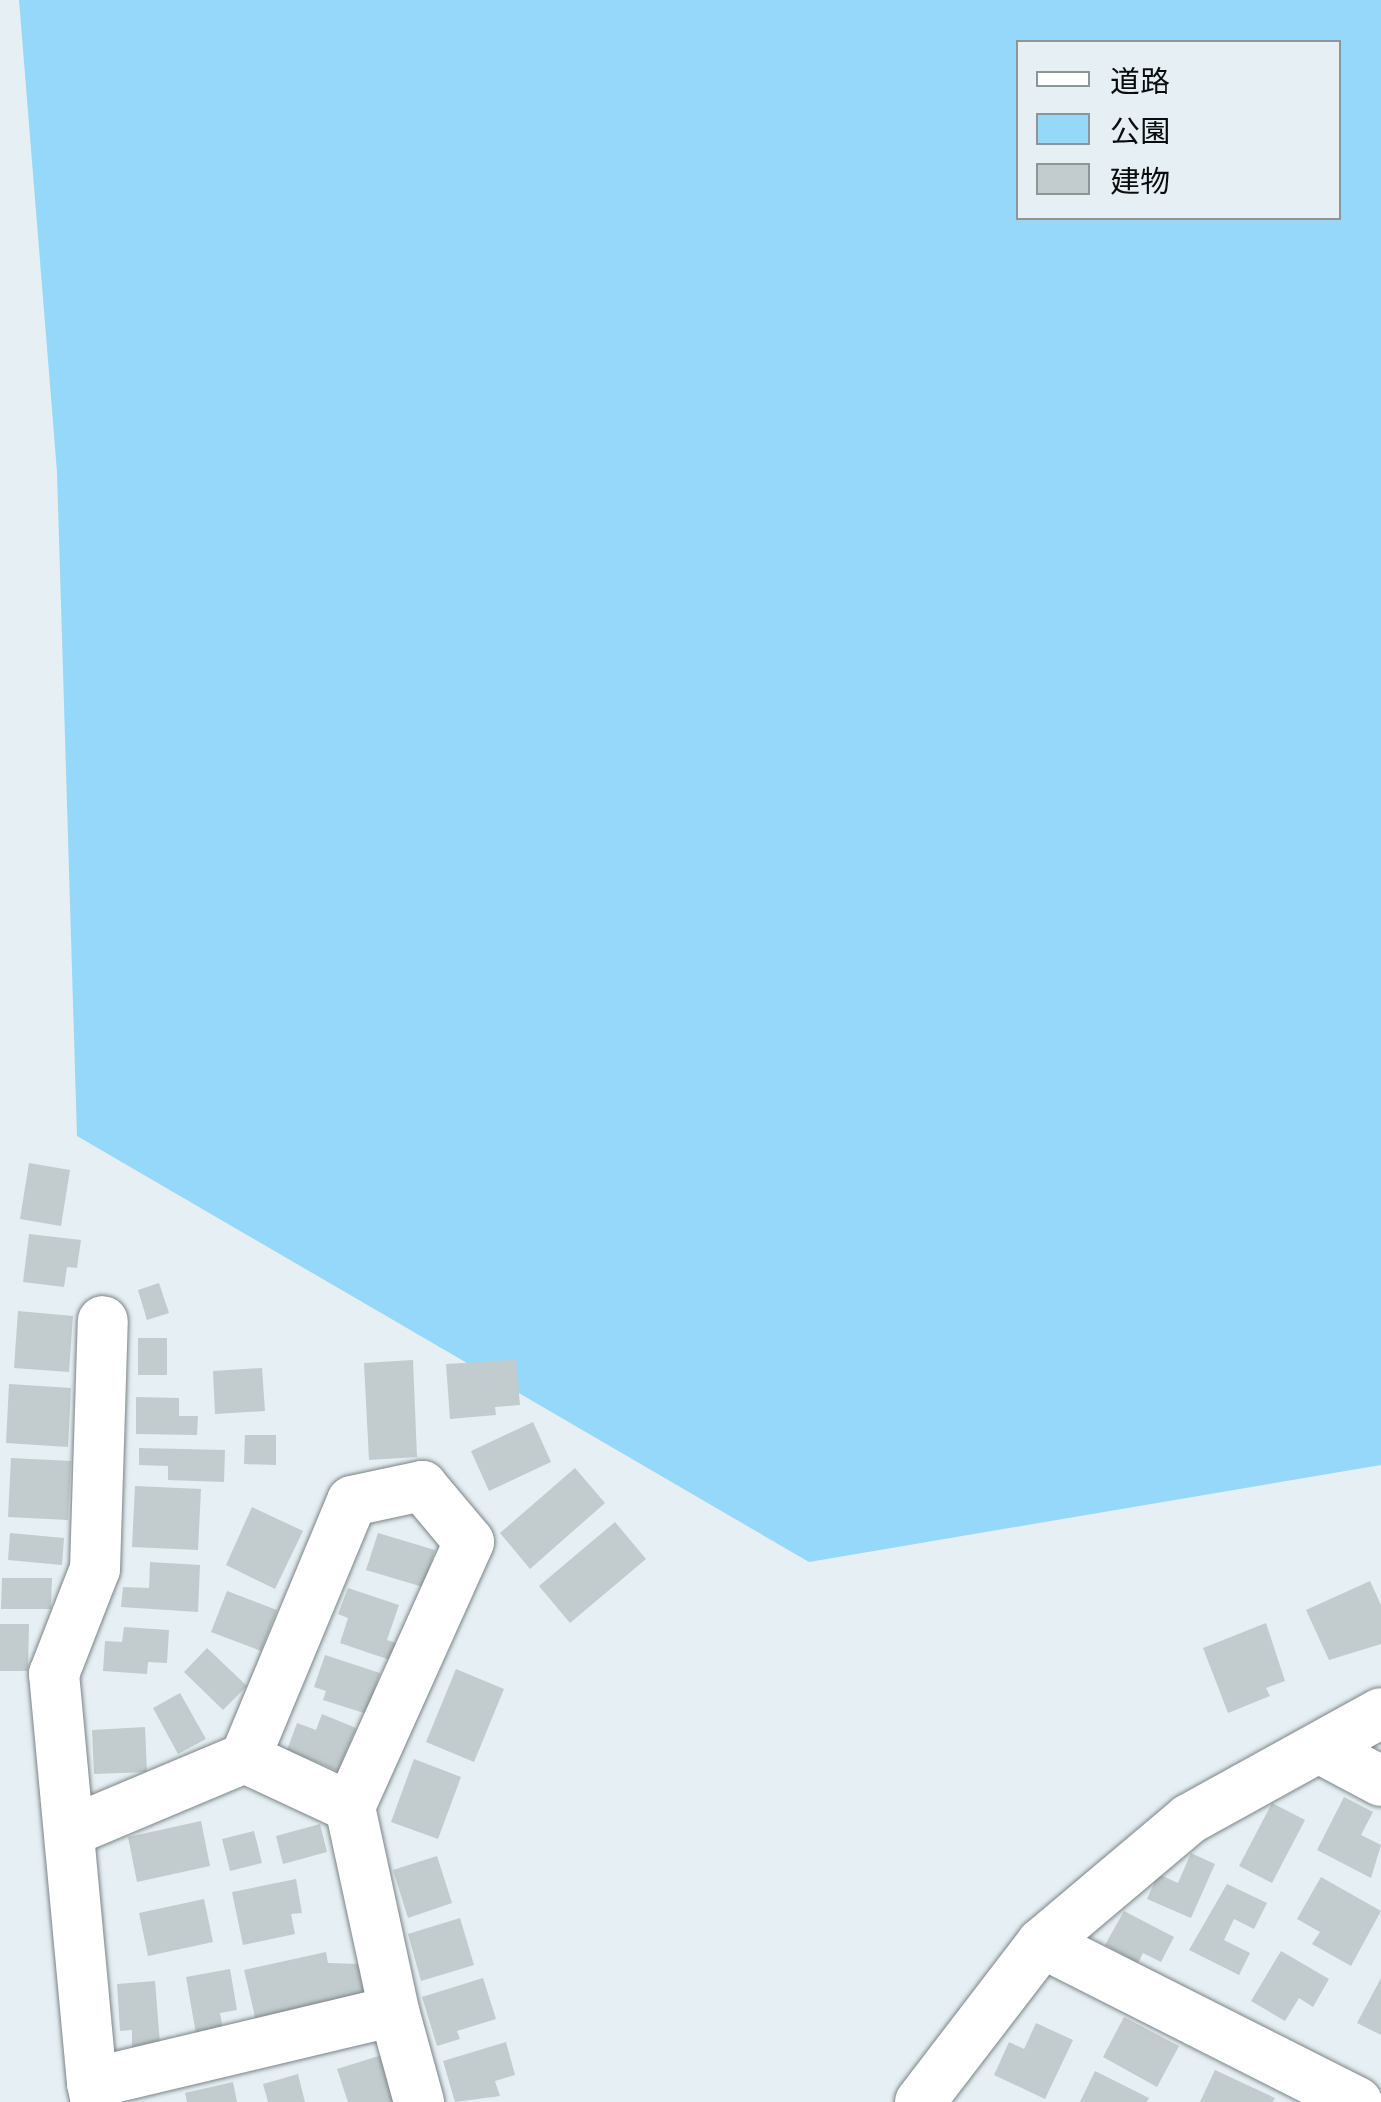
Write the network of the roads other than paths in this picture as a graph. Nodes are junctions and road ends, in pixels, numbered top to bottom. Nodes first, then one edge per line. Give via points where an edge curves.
1 (103, 1321) dead end
2 (1381, 1713) edge
3 (1321, 1749) junction
4 (245, 1758) junction
5 (1381, 1781) edge
6 (350, 1807) junction
7 (72, 1831) junction
8 (1042, 1943) junction
9 (394, 2011) junction
10 (94, 2092) edge
11 (419, 2102) edge
12 (920, 2102) edge
13 (1358, 2102) edge

1 - 7 street via 95,1569 54,1674
2 - 3 street
3 - 5 street
3 - 8 street via 1189,1819
4 - 6 street
4 - 6 street via 352,1500 422,1486 469,1542
4 - 7 street
6 - 9 street
7 - 10 street
8 - 12 street
8 - 13 street
9 - 10 street
9 - 11 street

